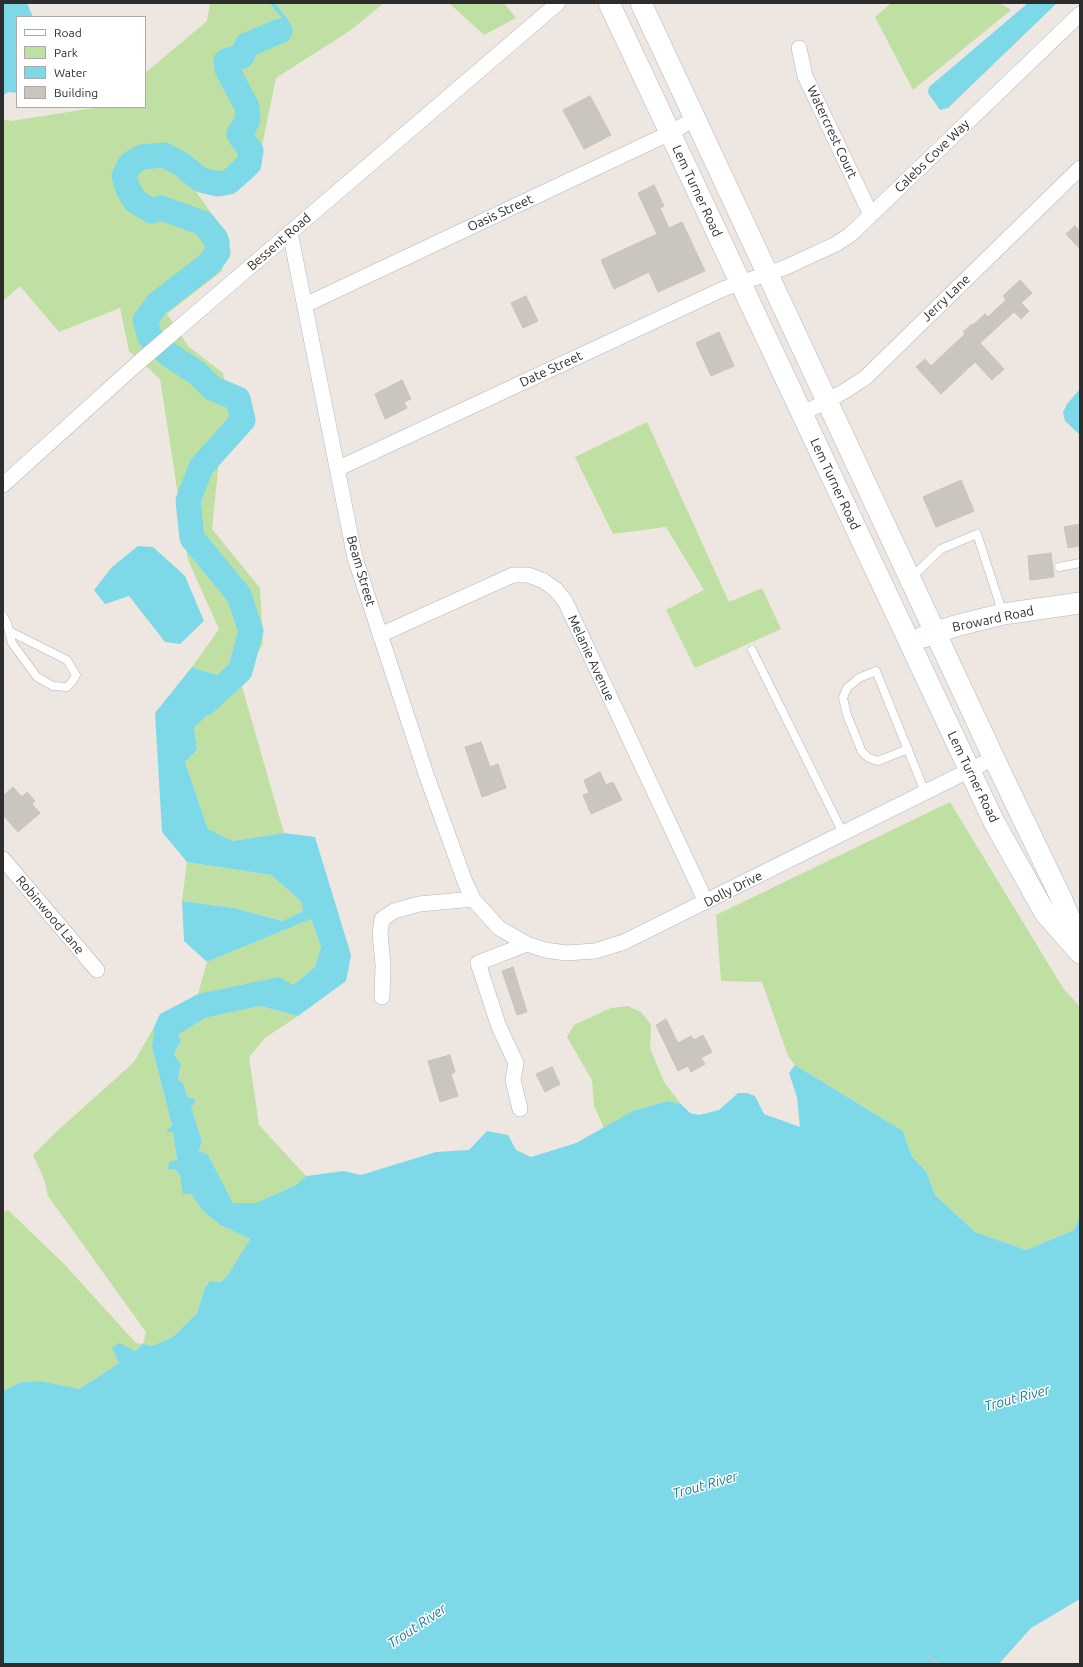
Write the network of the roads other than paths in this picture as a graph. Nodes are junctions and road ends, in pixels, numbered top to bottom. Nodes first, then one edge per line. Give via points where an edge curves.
1 (609, 3) edge
2 (641, 3) edge
3 (556, 4) edge
4 (1080, 14) edge
5 (799, 48) dead end
6 (694, 119) junction
7 (670, 133) junction
8 (1080, 168) edge
9 (871, 215) junction
10 (290, 232) junction
11 (768, 274) junction
12 (740, 283) junction
13 (305, 305) junction
14 (827, 401) junction
15 (802, 414) junction
16 (337, 469) junction
17 (3, 486) edge
18 (1080, 563) edge
19 (1060, 567) dead end
20 (910, 578) junction
21 (1080, 603) edge
22 (1003, 614) junction
23 (3, 616) edge
24 (9, 631) junction
25 (935, 632) junction
26 (380, 635) junction
27 (909, 643) junction
28 (752, 650) dead end
29 (908, 749) junction
30 (994, 758) junction
31 (969, 770) junction
32 (925, 792) junction
33 (843, 833) junction
34 (3, 859) edge
35 (473, 899) junction
36 (706, 902) junction
37 (527, 944) junction
38 (1080, 944) edge
39 (1080, 953) edge
40 (97, 970) dead end
41 (382, 997) dead end
42 (520, 1109) dead end

1 - 7 main road, Lem Turner Road
2 - 6 main road, Lem Turner Road
3 - 10 street, Bessent Road
4 - 9 street, Calebs Cove Way
5 - 9 street, Watercrest Court via 805,76
6 - 7 street, Oasis Street
6 - 11 main road, Lem Turner Road
7 - 12 main road, Lem Turner Road
7 - 13 street, Oasis Street
8 - 14 street, Jerry Lane via 865,378
9 - 11 street, Calebs Cove Way via 850,235 836,244
10 - 13 street, Beam Street
10 - 17 street, Bessent Road via 140,362
11 - 12 street, Date Street
11 - 14 main road, Lem Turner Road
12 - 15 main road, Lem Turner Road
12 - 16 street, Date Street
13 - 16 street, Beam Street
14 - 15 street, Jerry Lane
14 - 20 main road, Lem Turner Road
15 - 27 main road, Lem Turner Road
16 - 26 street, Beam Street via 355,558
18 - 19 lane
20 - 22 lane via 941,549 977,534
20 - 25 main road, Lem Turner Road
21 - 22 main road, Broward Road
22 - 25 main road, Broward Road
23 - 24 lane
24 - 24 lane via 12,642 37,678 53,686 67,687 72,682 76,675 67,660
25 - 27 main road, Broward Road
25 - 30 main road, Lem Turner Road
26 - 35 street, Beam Street via 464,882
26 - 36 street, Melanie Avenue via 513,575 528,575 544,581 556,590 565,601
27 - 31 main road, Lem Turner Road
28 - 33 lane
29 - 29 lane via 876,671 859,678 847,688 843,698 862,752 878,761
29 - 32 lane
30 - 31 street, Dolly Drive
30 - 38 main road, Lem Turner Road via 1062,900
31 - 32 street, Dolly Drive
31 - 39 main road, Lem Turner Road via 997,828 1041,906
32 - 33 street, Dolly Drive
33 - 36 street, Dolly Drive
34 - 40 street, Robinwood Lane
35 - 37 street, Dolly Drive via 499,928
35 - 41 street via 419,904 394,911 382,919
36 - 37 street, Dolly Drive via 624,942 595,951 566,953
37 - 42 street via 478,963 499,1027 516,1063 513,1080

